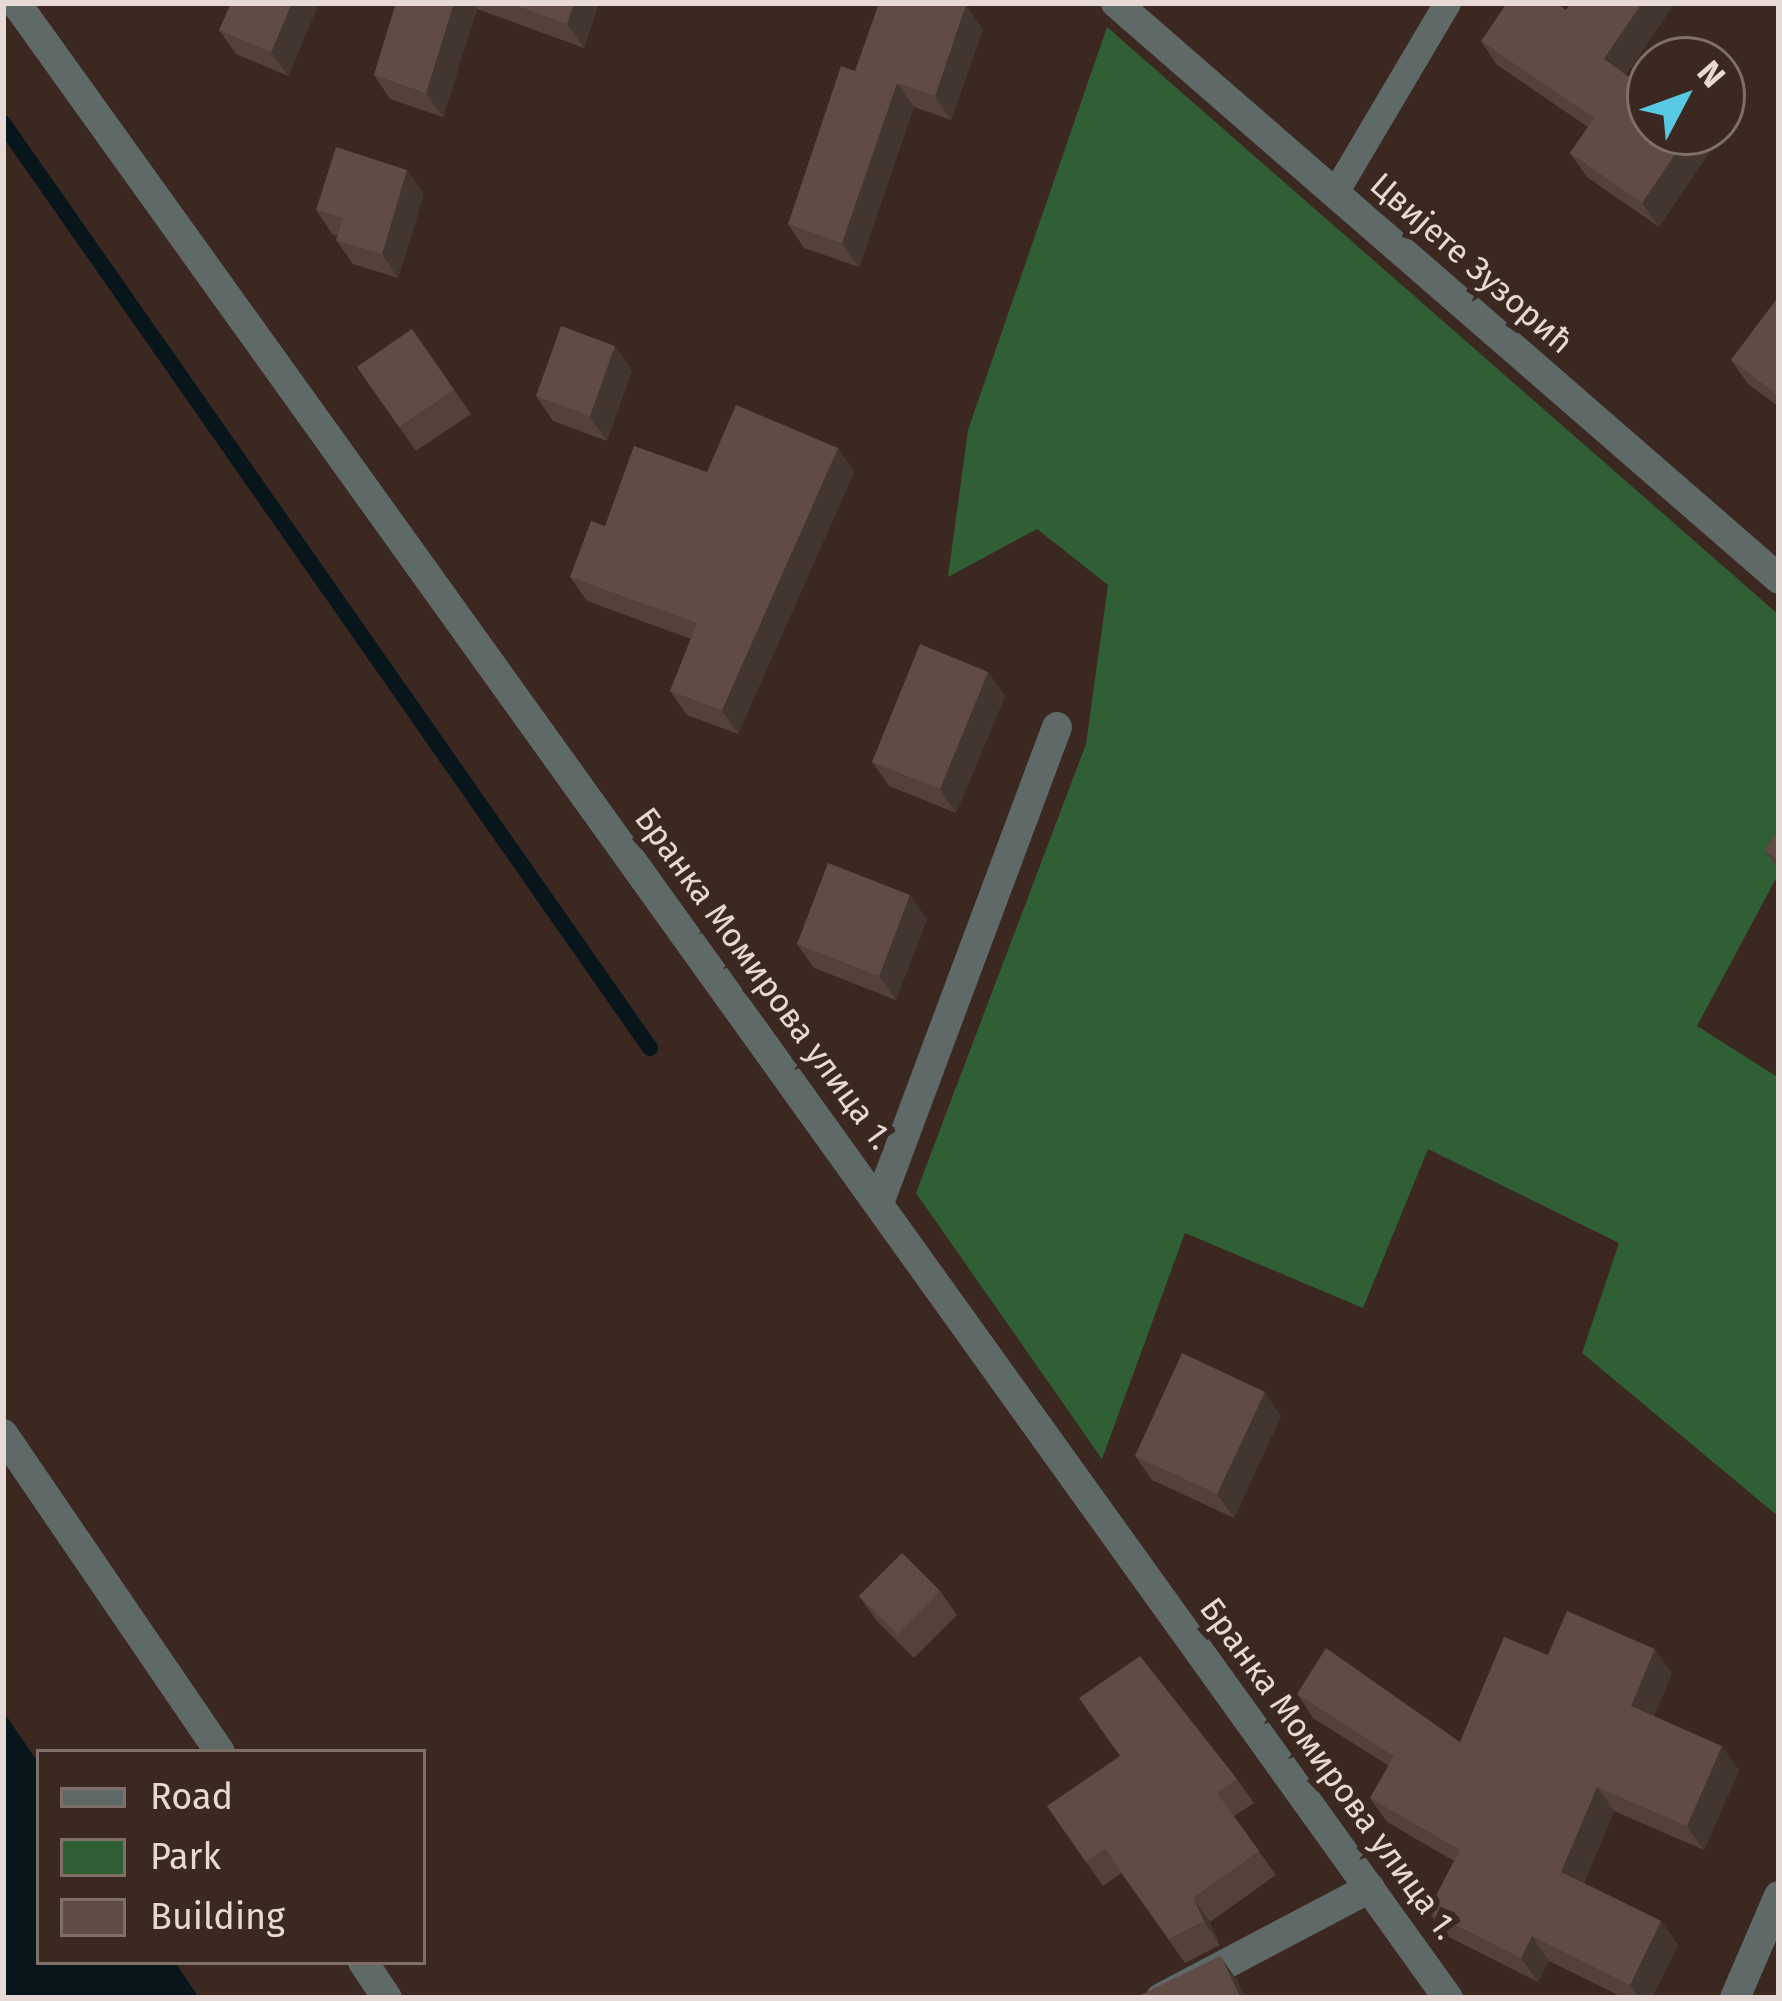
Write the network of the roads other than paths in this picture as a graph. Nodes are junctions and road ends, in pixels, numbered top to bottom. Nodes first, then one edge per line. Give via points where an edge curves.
1 (16, 3) edge
2 (1116, 3) edge
3 (1447, 3) edge
4 (1334, 194) junction
5 (1779, 579) edge
6 (1057, 727) dead end
7 (879, 1203) junction
8 (3, 1434) edge
9 (218, 1749) edge
10 (1370, 1888) junction
11 (1779, 1895) edge
12 (365, 1965) edge
13 (388, 1998) edge
14 (1161, 1998) edge
15 (1448, 1998) edge
16 (1735, 1998) edge

1 - 7 street, Бранка Момирова улица 1.
2 - 4 street, Цвијете Зузорић
3 - 4 lane
4 - 5 street, Цвијете Зузорић
6 - 7 street
7 - 10 street, Бранка Момирова улица 1.
8 - 9 street
10 - 14 street
10 - 15 street, Бранка Момирова улица 1.
11 - 16 street
12 - 13 street

